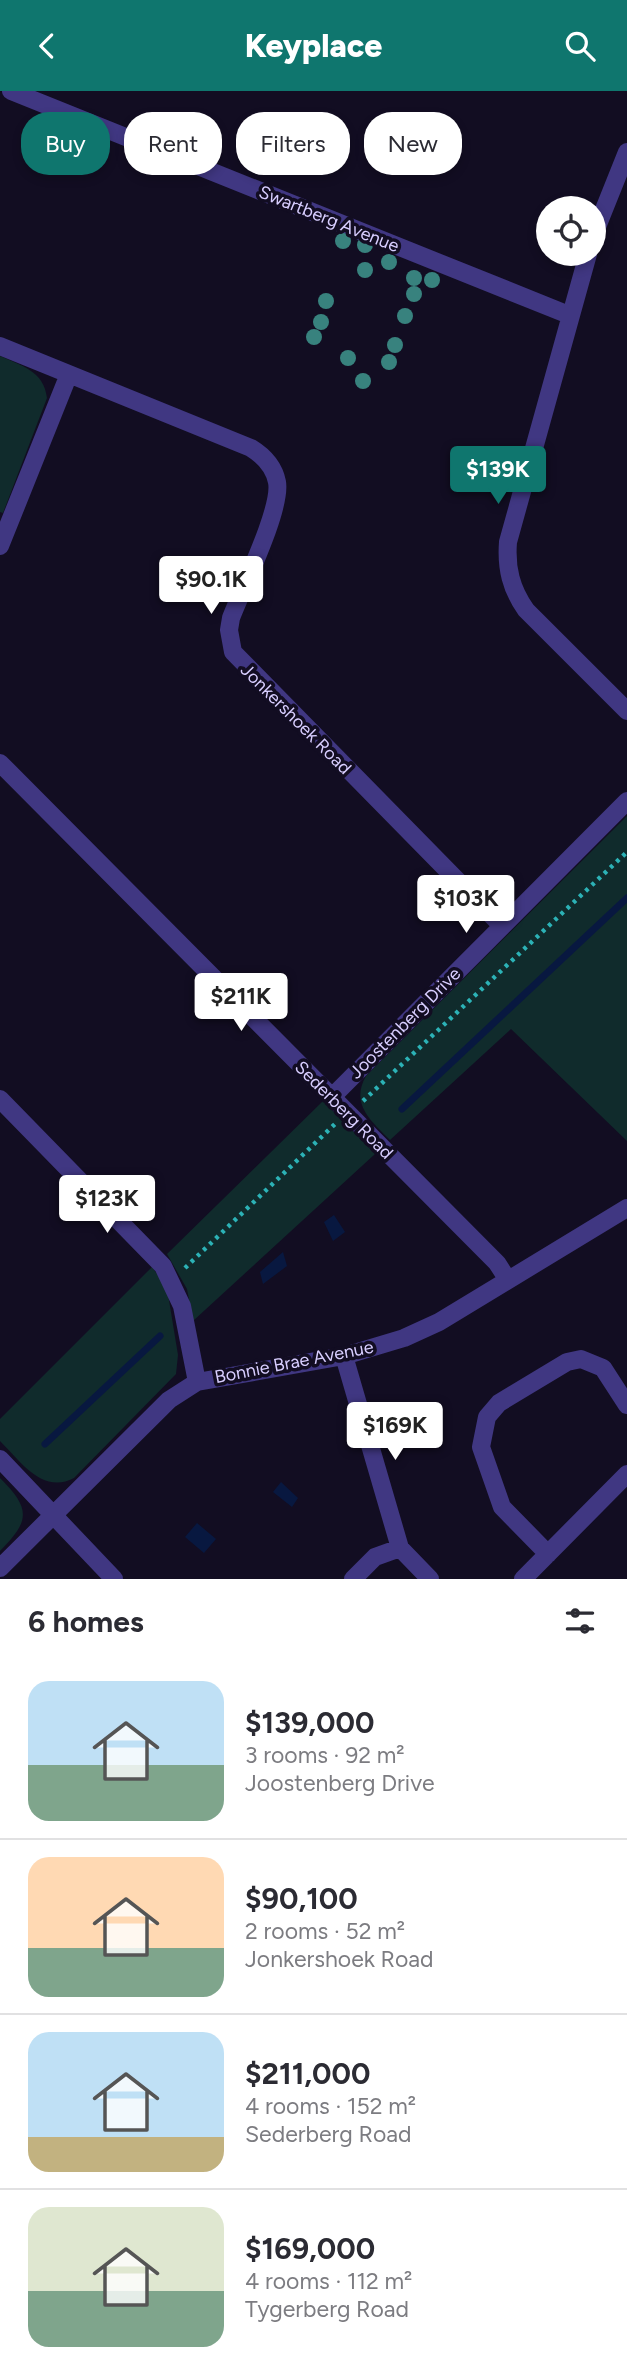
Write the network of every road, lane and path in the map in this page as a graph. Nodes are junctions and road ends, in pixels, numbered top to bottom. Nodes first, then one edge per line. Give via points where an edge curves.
1 (11, 91) edge
2 (627, 152) edge
3 (606, 204) edge
4 (584, 266) edge
5 (569, 315) junction
6 (0, 347) edge
7 (69, 374) junction
8 (0, 546) edge
9 (627, 711) edge
10 (0, 763) edge
11 (627, 801) edge
12 (627, 852) edge
13 (502, 926) junction
14 (331, 1097) junction
15 (0, 1099) edge
16 (349, 1114) junction
17 (627, 1208) edge
18 (508, 1280) junction
19 (172, 1281) junction
20 (344, 1356) junction
21 (197, 1382) junction
22 (627, 1405) edge
23 (0, 1459) edge
24 (627, 1474) edge
25 (54, 1514) junction
26 (400, 1548) junction
27 (548, 1554) junction
28 (0, 1569) edge
29 (114, 1579) edge
30 (353, 1579) edge
31 (430, 1579) edge
32 (523, 1579) edge

1 - 5 street, Swartberg Avenue
2 - 3 street
4 - 5 street
5 - 9 street via 508,542 508,567 526,610
6 - 7 street, Jonkershoek Road
7 - 8 street
7 - 13 street, Jonkershoek Road via 251,448 268,462 277,482 276,505 231,618 233,652
10 - 14 street, Sederberg Road
11 - 13 street, Joostenberg Drive
12 - 16 path
13 - 14 street, Joostenberg Drive
14 - 16 street, Sederberg Road
15 - 19 street via 153,1254
16 - 18 street, Sederberg Road via 497,1263
16 - 19 path
17 - 18 street, Bonnie Brae Avenue
18 - 20 street, Bonnie Brae Avenue via 439,1322
19 - 21 street via 182,1306
20 - 21 street, Bonnie Brae Avenue
20 - 26 street
21 - 25 street, Bonnie Brae Avenue via 169,1400
22 - 27 street via 603,1368 581,1359 567,1362 499,1403 487,1417 481,1447 502,1507
23 - 25 street
24 - 27 street
25 - 28 street, Bonnie Brae Avenue
25 - 29 street
26 - 30 street via 375,1557
26 - 31 street
27 - 32 street

